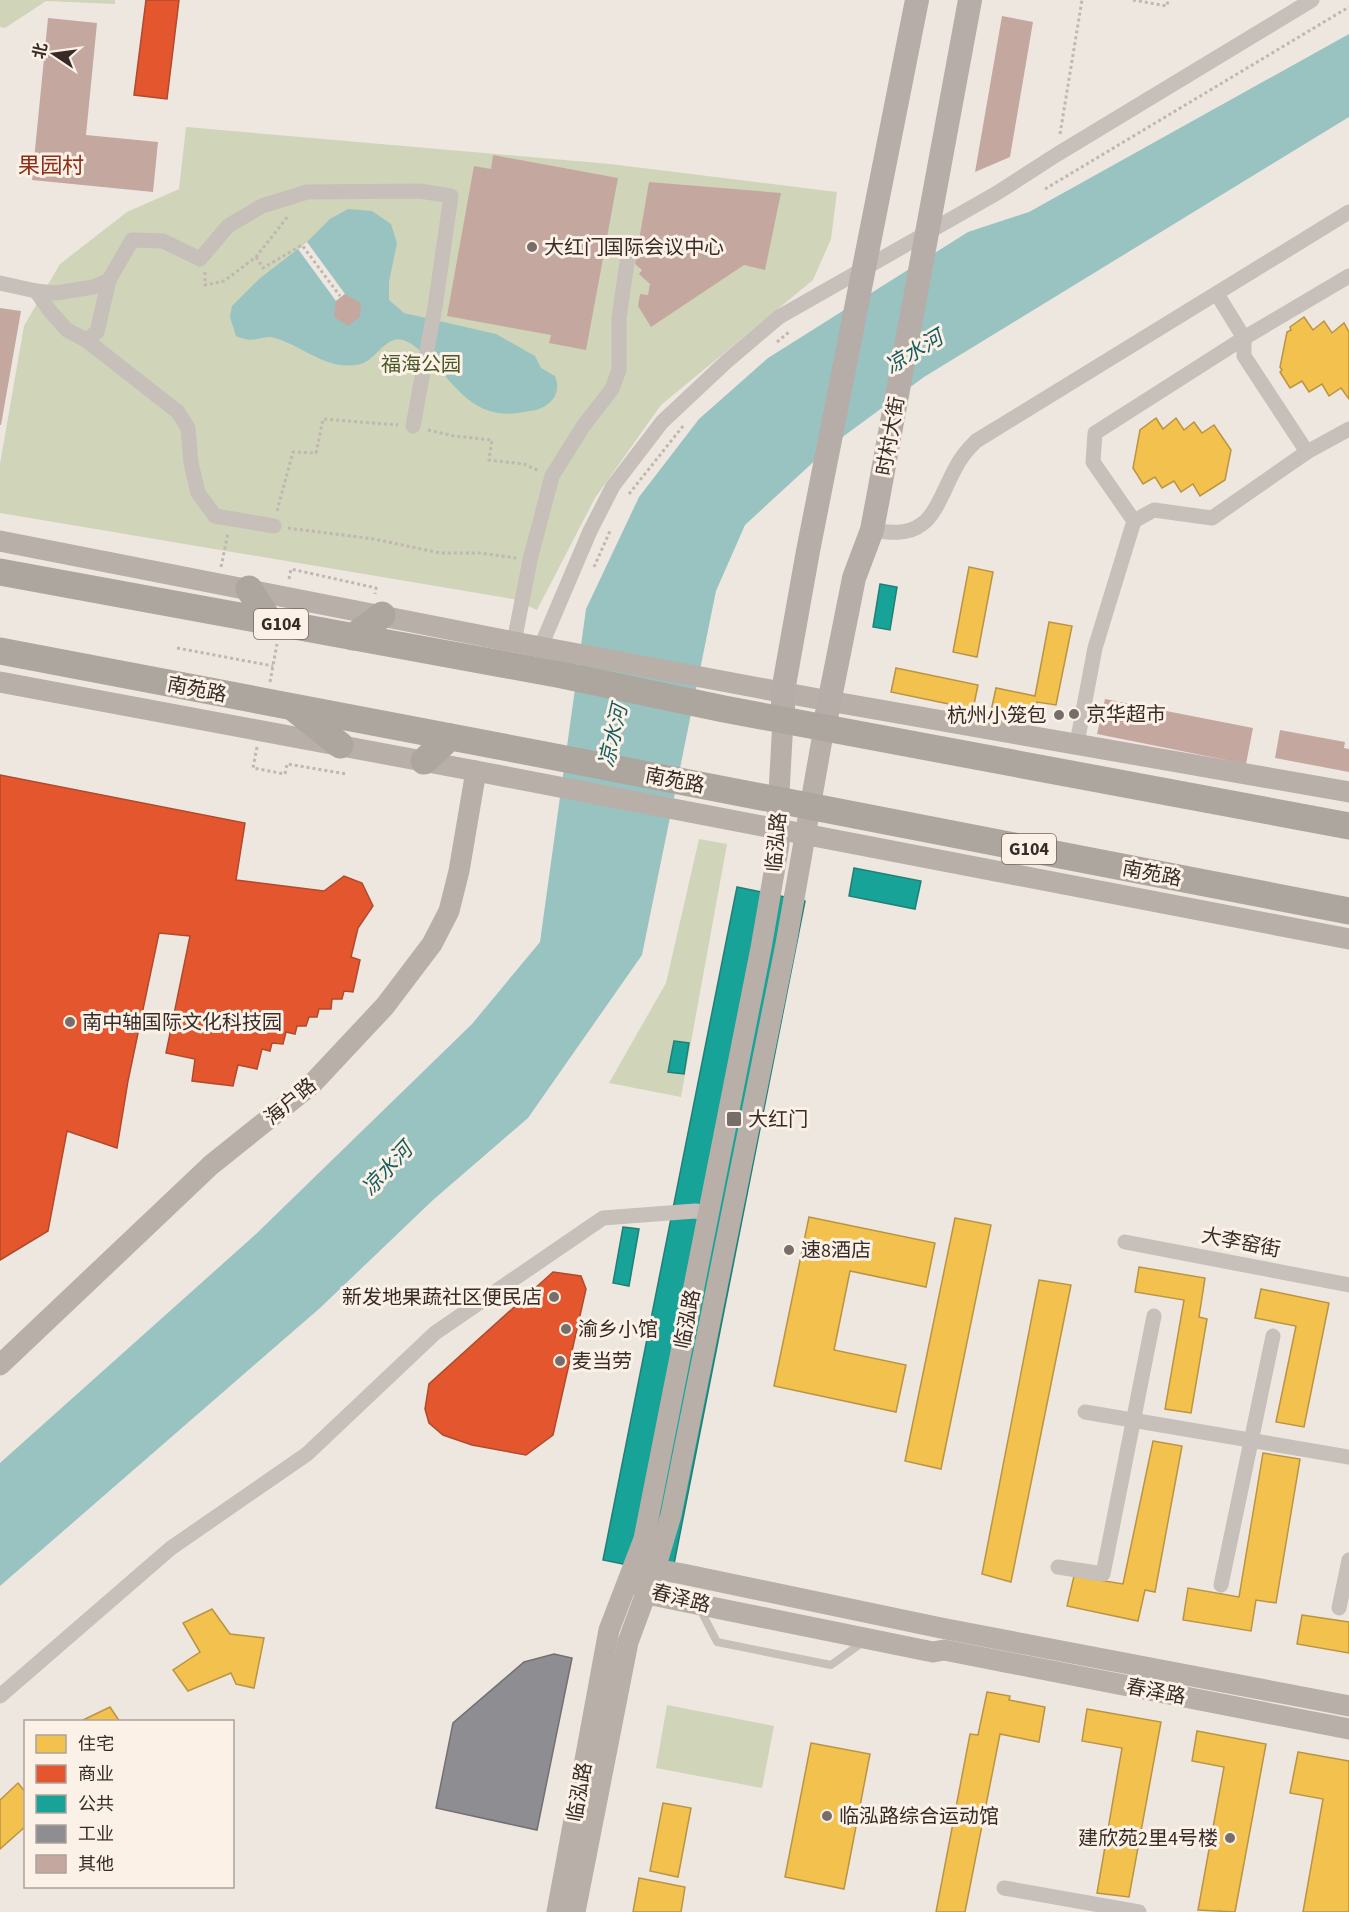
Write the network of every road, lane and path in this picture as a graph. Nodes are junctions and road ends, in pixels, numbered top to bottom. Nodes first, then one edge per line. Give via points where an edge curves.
1 (916, 0) edge
2 (970, 0) edge
3 (1082, 0) edge
4 (1133, 0) edge
5 (1168, 0) edge
6 (1312, 0) edge
7 (1349, 7) edge
8 (1056, 155) junction
9 (1045, 189) dead end
10 (307, 192) junction
11 (1349, 212) edge
12 (629, 248) dead end
13 (256, 257) junction
14 (200, 259) junction
15 (1349, 276) edge
16 (109, 280) junction
17 (0, 283) edge
18 (36, 291) junction
19 (1217, 294) junction
20 (340, 296) dead end
21 (789, 332) dead end
22 (1244, 338) junction
23 (86, 340) junction
24 (772, 346) dead end
25 (689, 419) dead end
26 (413, 426) junction
27 (1349, 429) edge
28 (1308, 452) junction
29 (552, 476) junction
30 (622, 503) dead end
31 (231, 519) junction
32 (1134, 521) junction
33 (614, 522) dead end
34 (274, 526) junction
35 (872, 530) junction
36 (0, 541) edge
37 (530, 560) junction
38 (0, 572) edge
39 (592, 572) dead end
40 (289, 580) dead end
41 (217, 583) junction
42 (367, 586) dead end
43 (249, 589) junction
44 (382, 615) junction
45 (274, 628) junction
46 (352, 637) junction
47 (514, 642) junction
48 (541, 646) junction
49 (177, 648) dead end
50 (0, 651) edge
51 (564, 663) junction
52 (273, 666) junction
53 (0, 682) edge
54 (268, 689) dead end
55 (783, 691) junction
56 (829, 701) junction
57 (293, 707) junction
58 (783, 720) junction
59 (824, 728) junction
60 (450, 736) junction
61 (1077, 743) junction
62 (257, 745) dead end
63 (340, 746) junction
64 (424, 761) junction
65 (476, 771) junction
66 (346, 774) dead end
67 (1349, 792) edge
68 (779, 800) junction
69 (810, 806) junction
70 (1349, 826) edge
71 (777, 829) junction
72 (806, 834) junction
73 (1349, 911) edge
74 (1349, 939) edge
75 (709, 1213) junction
76 (1125, 1242) dead end
77 (1349, 1285) edge
78 (1154, 1316) dead end
79 (1273, 1336) dead end
80 (0, 1365) edge
81 (1084, 1412) dead end
82 (1133, 1420) junction
83 (1251, 1440) junction
84 (1349, 1457) edge
85 (1349, 1560) edge
86 (1058, 1567) dead end
87 (655, 1569) junction
88 (631, 1574) junction
89 (1221, 1585) dead end
90 (647, 1594) junction
91 (697, 1603) junction
92 (1339, 1608) dead end
93 (868, 1639) junction
94 (0, 1696) edge
95 (1349, 1706) edge
96 (1349, 1729) edge
97 (1004, 1888) dead end
98 (558, 1912) edge
99 (575, 1912) edge
100 (1139, 1912) edge

1 - 55 main road
2 - 35 main road, 时村大街
3 - 8 path
4 - 5 path via 1167,6
6 - 8 street
7 - 9 path
8 - 48 street via 997,193 779,317 662,422 613,486
10 - 13 path
10 - 14 street via 262,206 228,226
10 - 26 street via 420,191 451,196
11 - 19 street
12 - 29 street via 619,318 619,370 612,390
13 - 14 path via 224,281 205,285
13 - 20 path via 263,268 302,245
14 - 16 street via 163,240 132,240
15 - 22 street
16 - 18 street via 70,291
16 - 23 street via 97,332
17 - 18 street
18 - 23 street via 67,330
19 - 22 street
19 - 35 street via 976,441 956,466 924,524 892,533
21 - 24 path
22 - 28 street via 1244,356
22 - 32 street via 1095,433 1093,462
23 - 31 street via 178,412 188,428 198,493 215,516
25 - 30 path
26 - 29 path via 492,440 489,460 524,464
26 - 34 path via 323,419 316,453 292,452
27 - 28 street
28 - 32 street via 1212,518 1154,510
29 - 37 street
31 - 34 street
31 - 41 path
32 - 61 street via 1095,648
33 - 39 path
34 - 37 path via 374,538 440,553 480,553
35 - 56 main road, 时村大街 via 854,578
36 - 41 street
37 - 47 street
38 - 45 highway, G104
40 - 42 path via 291,569
41 - 43 street
43 - 44 street
43 - 45 highway
44 - 46 highway
44 - 47 street
45 - 46 highway, G104
45 - 52 path
46 - 51 highway, G104
47 - 48 street
48 - 51 street
49 - 52 path
50 - 57 highway, 南苑路 / G104
51 - 55 street via 728,680
51 - 58 highway, G104 via 724,709
52 - 54 path
53 - 63 street
55 - 56 street
55 - 58 main road
56 - 59 main road, 时村大街
56 - 61 street
57 - 60 highway, 南苑路 / G104
57 - 63 highway
58 - 59 highway, G104
58 - 68 street, 临泓路
59 - 69 street, 临泓路
59 - 70 highway, G104
60 - 64 highway
60 - 68 highway, 南苑路 / G104
61 - 67 street
62 - 66 path via 253,768 285,774 287,764
63 - 64 street
64 - 65 street
65 - 71 street
65 - 80 street, 海户路 via 449,911 432,944 385,1006 311,1085 211,1165
68 - 69 highway, 南苑路 / G104
68 - 71 street, 临泓路
69 - 72 street, 临泓路
69 - 73 highway, 南苑路 / G104
71 - 72 street
71 - 75 street, 临泓路 via 779,844 761,948
72 - 74 street
72 - 87 street, 临泓路 via 676,1491
75 - 88 street, 临泓路 via 644,1539
75 - 94 street via 603,1218 435,1333 307,1454 171,1548
76 - 77 street, 大李窑街
78 - 82 street
79 - 83 street
81 - 82 street
82 - 83 street
82 - 86 street via 1103,1574
83 - 84 street
83 - 89 street
85 - 92 street
87 - 88 street, 春泽路
87 - 90 street, 临泓路
87 - 95 street, 春泽路
88 - 90 street, 春泽路
88 - 98 street, 临泓路 via 609,1631
90 - 91 street, 春泽路
90 - 99 street, 临泓路 via 628,1641
91 - 93 street, 春泽路
91 - 93 lane via 717,1642 831,1665
93 - 96 street, 春泽路 via 933,1652 944,1650
97 - 100 street

